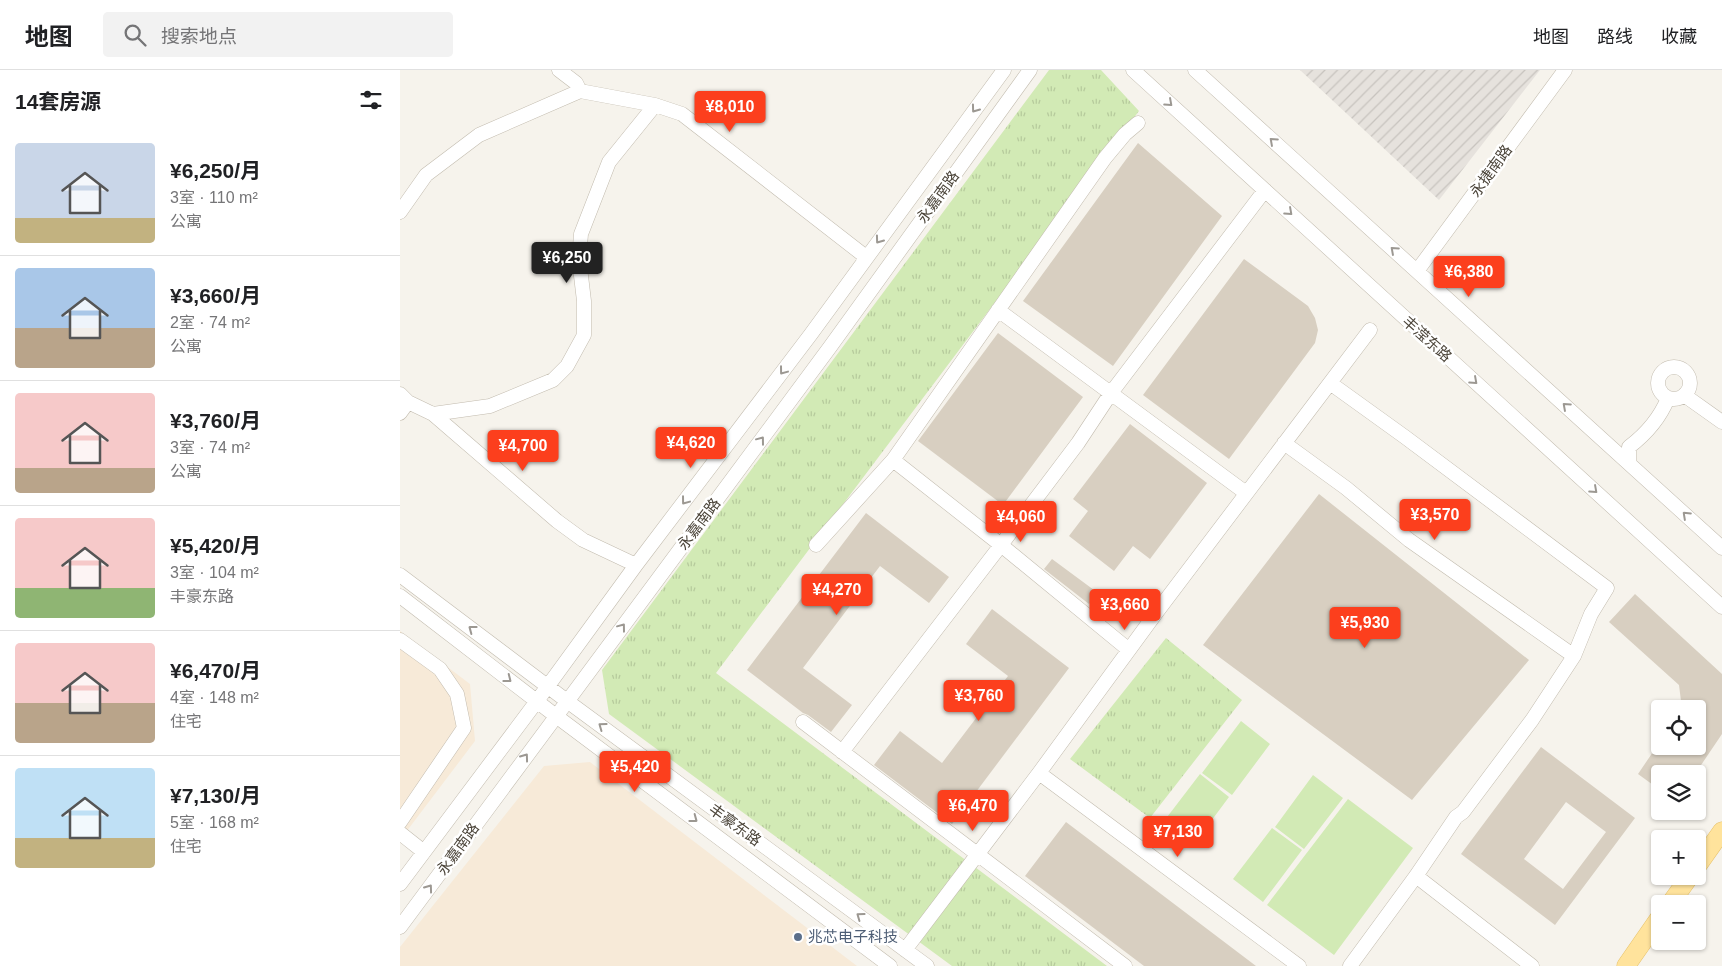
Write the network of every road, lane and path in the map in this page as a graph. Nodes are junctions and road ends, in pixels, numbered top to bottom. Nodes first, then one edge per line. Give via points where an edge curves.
1 (559, 70) edge
2 (1004, 70) edge
3 (1030, 70) edge
4 (1133, 70) edge
5 (1195, 70) edge
6 (1565, 70) edge
7 (580, 90) junction
8 (655, 105) junction
9 (1138, 123) dead end
10 (1264, 190) junction
11 (400, 212) edge
12 (866, 258) junction
13 (1417, 271) junction
14 (998, 310) junction
15 (1370, 330) dead end
16 (1330, 383) junction
17 (1111, 393) junction
18 (1684, 395) junction
19 (1668, 398) junction
20 (403, 403) edge
21 (433, 414) junction
22 (1722, 422) edge
23 (1284, 444) junction
24 (893, 460) junction
25 (1629, 462) junction
26 (1246, 493) junction
27 (816, 545) dead end
28 (1001, 545) junction
29 (1722, 548) edge
30 (636, 565) junction
31 (400, 574) edge
32 (400, 596) edge
33 (1722, 607) edge
34 (400, 640) edge
35 (1129, 650) junction
36 (1574, 656) junction
37 (548, 686) junction
38 (537, 701) junction
39 (567, 701) junction
40 (556, 716) junction
41 (803, 722) dead end
42 (842, 752) junction
43 (1040, 773) junction
44 (400, 822) edge
45 (1722, 832) edge
46 (400, 833) edge
47 (424, 852) junction
48 (978, 854) junction
49 (1706, 854) edge
50 (1416, 876) junction
51 (400, 884) edge
52 (400, 928) edge
53 (1651, 930) edge
54 (905, 950) junction
55 (890, 966) edge
56 (927, 966) edge
57 (1125, 966) edge
58 (1299, 966) edge
59 (1350, 966) edge
60 (1532, 966) edge
61 (1626, 966) edge

1 - 7 street
2 -> 12 street, 永嘉南路
39 -> 3 street, 永嘉南路 via 830,347
4 -> 10 street, 丰滢东路
13 -> 5 street
6 - 13 street, 永捷南路
7 - 8 street
7 - 11 street via 478,134 426,175
8 - 12 street via 682,114
8 - 21 street via 609,162 581,234 579,259 584,335 567,366 553,380 490,406
9 - 14 street via 1104,158
10 - 17 street
10 -> 33 street, 丰滢东路
12 -> 30 street, 永嘉南路
25 -> 13 street
14 - 17 street
14 - 24 street
15 - 16 street
16 - 23 street
16 - 36 street via 1607,588 1591,614
17 - 26 street
17 - 28 street via 1078,443
18 - 19 street
18 - 19 street via 1690,386 1688,375 1680,368 1669,367 1661,372 1657,382 1660,392
18 - 22 street
19 - 25 street via 1663,412 1642,438 1629,448
20 - 21 street
21 - 30 street via 582,540
23 - 26 street
23 - 36 street via 1346,488 1409,540
24 - 27 street
24 - 28 street
29 -> 25 street
26 - 35 street
28 - 35 street
28 - 42 street
30 - 37 street, 永嘉南路
37 -> 31 street, 丰豪东路
32 -> 38 street, 丰豪东路
34 - 44 street via 440,669 457,694 464,728
35 - 43 street
36 - 50 street via 1532,720 1456,817
37 - 38 street, 永嘉南路
37 - 39 street, 丰豪东路
38 - 40 street, 丰豪东路
38 - 47 street, 永嘉南路
39 - 40 street, 永嘉南路
54 -> 39 street, 丰豪东路
52 -> 40 street, 永嘉南路
40 -> 55 street, 丰豪东路
41 - 42 street
42 - 48 street
43 - 48 street
43 - 58 street
45 - 49 main road
46 - 47 street
47 - 51 street, 永嘉南路
48 - 54 street
48 - 57 street
50 - 59 street
50 - 60 street
53 - 61 main road
54 - 56 street, 丰豪东路

